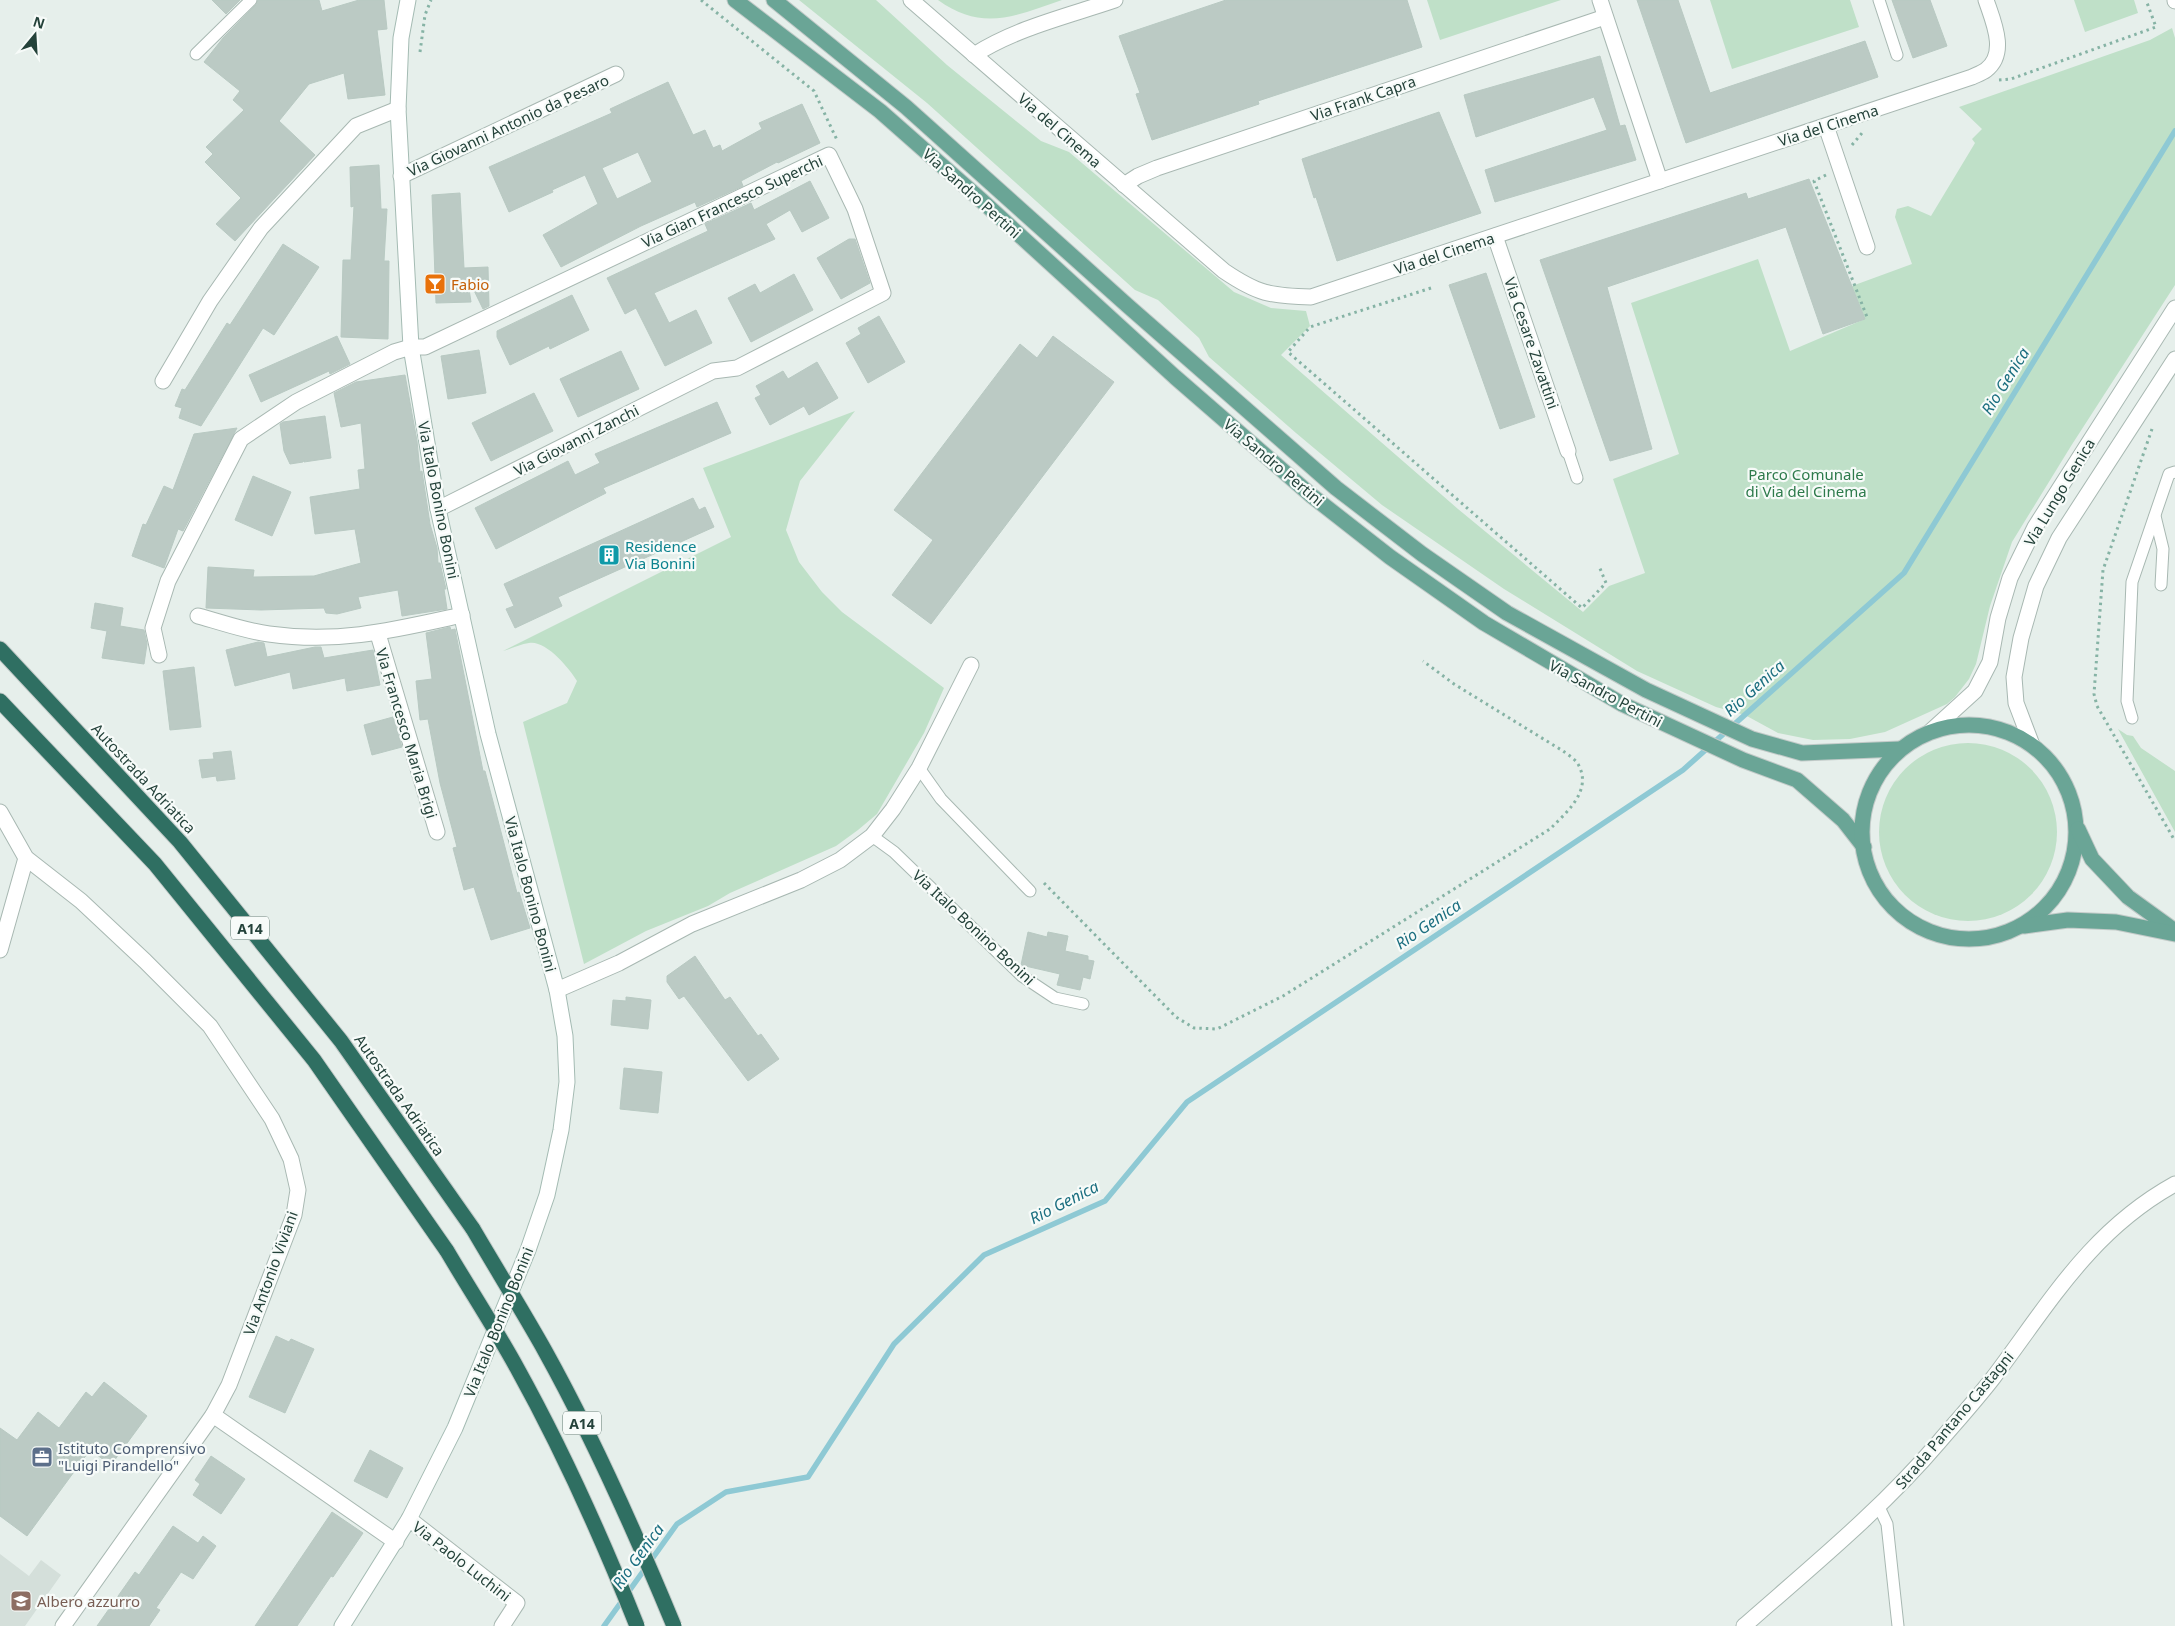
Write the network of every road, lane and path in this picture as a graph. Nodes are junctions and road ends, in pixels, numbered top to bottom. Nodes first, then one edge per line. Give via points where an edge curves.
1 (251, 0) edge
2 (408, 0) edge
3 (430, 0) edge
4 (701, 0) edge
5 (735, 0) edge
6 (774, 0) edge
7 (911, 0) edge
8 (1115, 0) edge
9 (1600, 0) edge
10 (1879, 0) edge
11 (1986, 0) edge
12 (2146, 0) edge
13 (1605, 17) junction
14 (196, 54) dead end
15 (974, 55) junction
16 (1898, 55) dead end
17 (419, 58) dead end
18 (616, 74) dead end
19 (1999, 80) dead end
20 (398, 109) junction
21 (1826, 126) junction
22 (829, 155) junction
23 (1829, 174) dead end
24 (401, 176) junction
25 (1660, 181) junction
26 (1124, 185) junction
27 (1495, 236) junction
28 (1867, 247) dead end
29 (1431, 288) dead end
30 (2175, 308) edge
31 (1867, 317) dead end
32 (411, 346) junction
33 (2175, 358) edge
34 (713, 372) joint
35 (163, 381) dead end
36 (1568, 451) joint
37 (2175, 472) edge
38 (1577, 478) dead end
39 (438, 509) junction
40 (2155, 515) junction
41 (1599, 566) dead end
42 (2161, 586) dead end
43 (462, 615) junction
44 (198, 616) dead end
45 (378, 634) junction
46 (0, 649) edge
47 (159, 655) dead end
48 (1423, 661) dead end
49 (971, 665) dead end
50 (0, 701) edge
51 (2132, 718) dead end
52 (1931, 731) junction
53 (2032, 745) junction
54 (1900, 749) junction
55 (919, 768) junction
56 (0, 812) edge
57 (2077, 826) junction
58 (437, 832) dead end
59 (872, 836) junction
60 (1864, 847) junction
61 (26, 858) junction
62 (1040, 878) dead end
63 (1030, 891) dead end
64 (2022, 926) junction
65 (2175, 930) edge
66 (2175, 934) edge
67 (0, 950) edge
68 (557, 990) junction
69 (1083, 1004) dead end
70 (2175, 1184) edge
71 (213, 1415) junction
72 (1879, 1507) junction
73 (409, 1520) junction
74 (396, 1542) junction
75 (62, 1626) edge
76 (342, 1626) edge
77 (502, 1626) edge
78 (636, 1626) edge
79 (674, 1626) edge
80 (1744, 1626) edge
81 (1898, 1626) edge

1 - 14 lane
2 - 20 street, Via Italo Bonino Bonini via 401,38
3 - 17 path
4 - 22 path via 814,91 838,142
5 - 60 main road, Via Sandro Pertini via 880,111 1175,378 1312,496 1390,558 1484,623 1622,704 1743,760 1797,780 1843,820
6 - 54 main road, Via Sandro Pertini via 906,107 1336,488 1422,554 1507,612 1582,656 1695,714 1752,739 1802,753
7 - 15 street, Via del Cinema
8 - 15 street via 1019,32
9 - 13 street
10 - 16 lane
11 - 21 street, Via del Cinema via 1998,45 1995,58 1986,70
12 - 19 path via 2156,27 2011,79
13 - 25 street
13 - 26 street, Via Frank Capra via 1156,168
15 - 26 street, Via del Cinema
18 - 24 street, Via Giovanni Antonio da Pesaro
20 - 24 street, Via Italo Bonino Bonini
20 - 35 street via 356,126 262,228 210,302
21 - 25 street, Via del Cinema
21 - 28 street
22 - 32 street, Via Gian Francesco Superchi via 425,347
22 - 34 street, Via Gian Francesco Superchi via 855,209 883,293 737,368
23 - 31 path via 1814,180
24 - 32 street, Via Italo Bonino Bonini
25 - 27 street, Via del Cinema
26 - 27 street, Via del Cinema via 1224,271 1247,287 1276,296 1311,298
27 - 36 street, Via Cesare Zavattini
29 - 41 path via 1310,327 1288,352 1582,608 1606,583
30 - 52 street, Via Lungo Genica via 2034,527 2010,578 1990,662 1976,691
32 - 39 street, Via Italo Bonino Bonini
32 - 47 street, Via Gian Francesco Superchi via 296,402 241,439 168,581 153,628
33 - 53 street, Via Lungo Genica via 2059,538 2036,586 2014,677 2016,703
34 - 39 street, Via Giovanni Zanchi
36 - 38 lane
37 - 40 lane via 2169,474
39 - 43 street, Via Italo Bonino Bonini
40 - 42 lane via 2163,549
40 - 51 lane via 2132,582 2126,701
43 - 45 street
43 - 68 street, Via Italo Bonino Bonini via 488,734
44 - 45 street via 268,634 332,638
45 - 58 street, Via Francesco Maria Brigi
46 - 79 highway, Autostrada Adriatica / A14, bridge via 180,842 341,1041 473,1229 545,1351 592,1443
48 - 62 path via 1454,684 1563,750 1578,763 1583,783 1574,804 1550,829 1283,996 1217,1029 1194,1028 1176,1017
49 - 55 street, Via Italo Bonino Bonini
50 - 78 highway, A14, bridge via 155,864 302,1045 447,1250 517,1368 568,1466
52 - 53 main road via 1965,724 2000,729
52 - 54 main road
53 - 57 main road via 2055,767 2070,795
54 - 60 main road via 1879,772 1866,801 1861,832
55 - 59 street, Via Italo Bonino Bonini
55 - 63 lane via 941,800
56 - 61 street, Via Antonio Viviani
57 - 64 main road via 2075,856 2064,884 2046,908
57 - 65 main road via 2092,859 2128,897
59 - 68 street, Via Italo Bonino Bonini via 840,860 801,880 692,924 619,964
59 - 69 lane, Via Italo Bonino Bonini via 894,852 1022,976 1055,998
60 - 64 main road via 1879,892 1901,916 1928,932 1960,940 1992,937
61 - 67 street
61 - 71 street, Via Antonio Viviani via 81,901 210,1026 272,1118 291,1159 298,1190 294,1215 229,1384
64 - 66 main road via 2068,920 2116,922
68 - 73 street, Via Italo Bonino Bonini via 565,1036 567,1082 547,1195 528,1250 455,1428
70 - 72 street, Strada Pantano Castagni via 2158,1193 2096,1243 2067,1276 1992,1379
71 - 74 street
71 - 75 street, Via Antonio Viviani
72 - 80 street, Strada Pantano Castagni
72 - 81 lane via 1887,1524
73 - 74 street, Via Italo Bonino Bonini
73 - 77 street, Via Paolo Luchini via 517,1603
74 - 76 street, Via Italo Bonino Bonini

